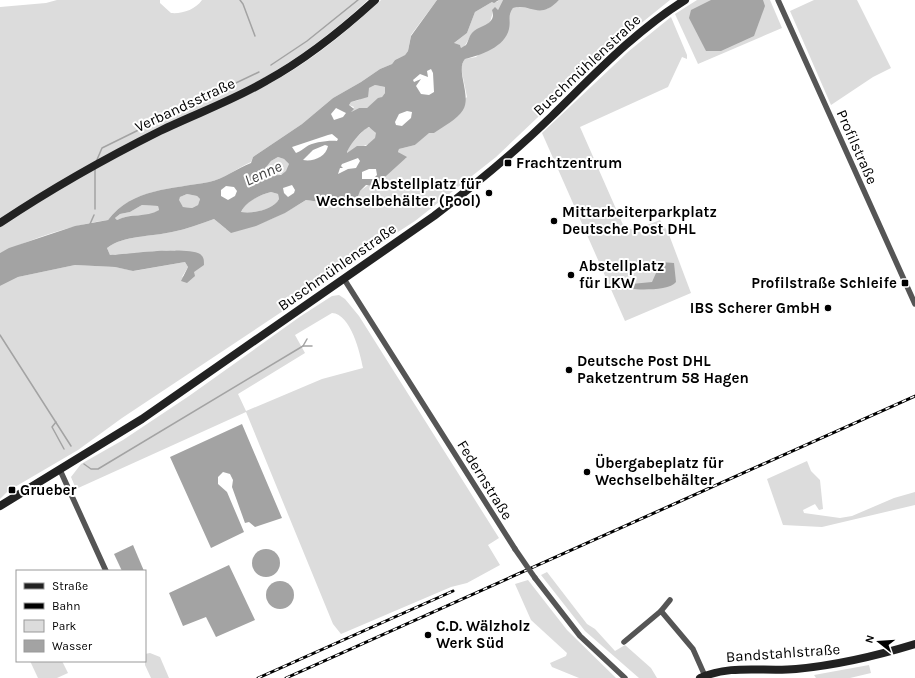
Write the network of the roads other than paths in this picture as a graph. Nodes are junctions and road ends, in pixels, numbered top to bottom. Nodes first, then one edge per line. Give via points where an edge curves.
1 (375, 0) edge
2 (685, 0) edge
3 (778, 0) edge
4 (0, 223) edge
5 (344, 279) junction
6 (915, 304) edge
7 (60, 470) junction
8 (0, 506) edge
9 (106, 570) edge
10 (670, 600) dead end
11 (661, 611) junction
12 (624, 642) dead end
13 (915, 644) edge
14 (703, 677) edge
15 (625, 678) edge

1 - 4 street, Verbandsstraße via 338,33 272,78 105,159
2 - 5 street, Buschmühlenstraße via 624,46 521,145 466,192
3 - 6 street, Profilstraße
5 - 7 street, Buschmühlenstraße via 142,419
5 - 15 street, Federnstraße, bridge via 535,578 580,636
7 - 8 street, Buschmühlenstraße
7 - 9 street
10 - 11 street
11 - 12 street
11 - 14 street via 693,649
13 - 14 street, Bandstahlstraße via 865,658 816,667 731,670

